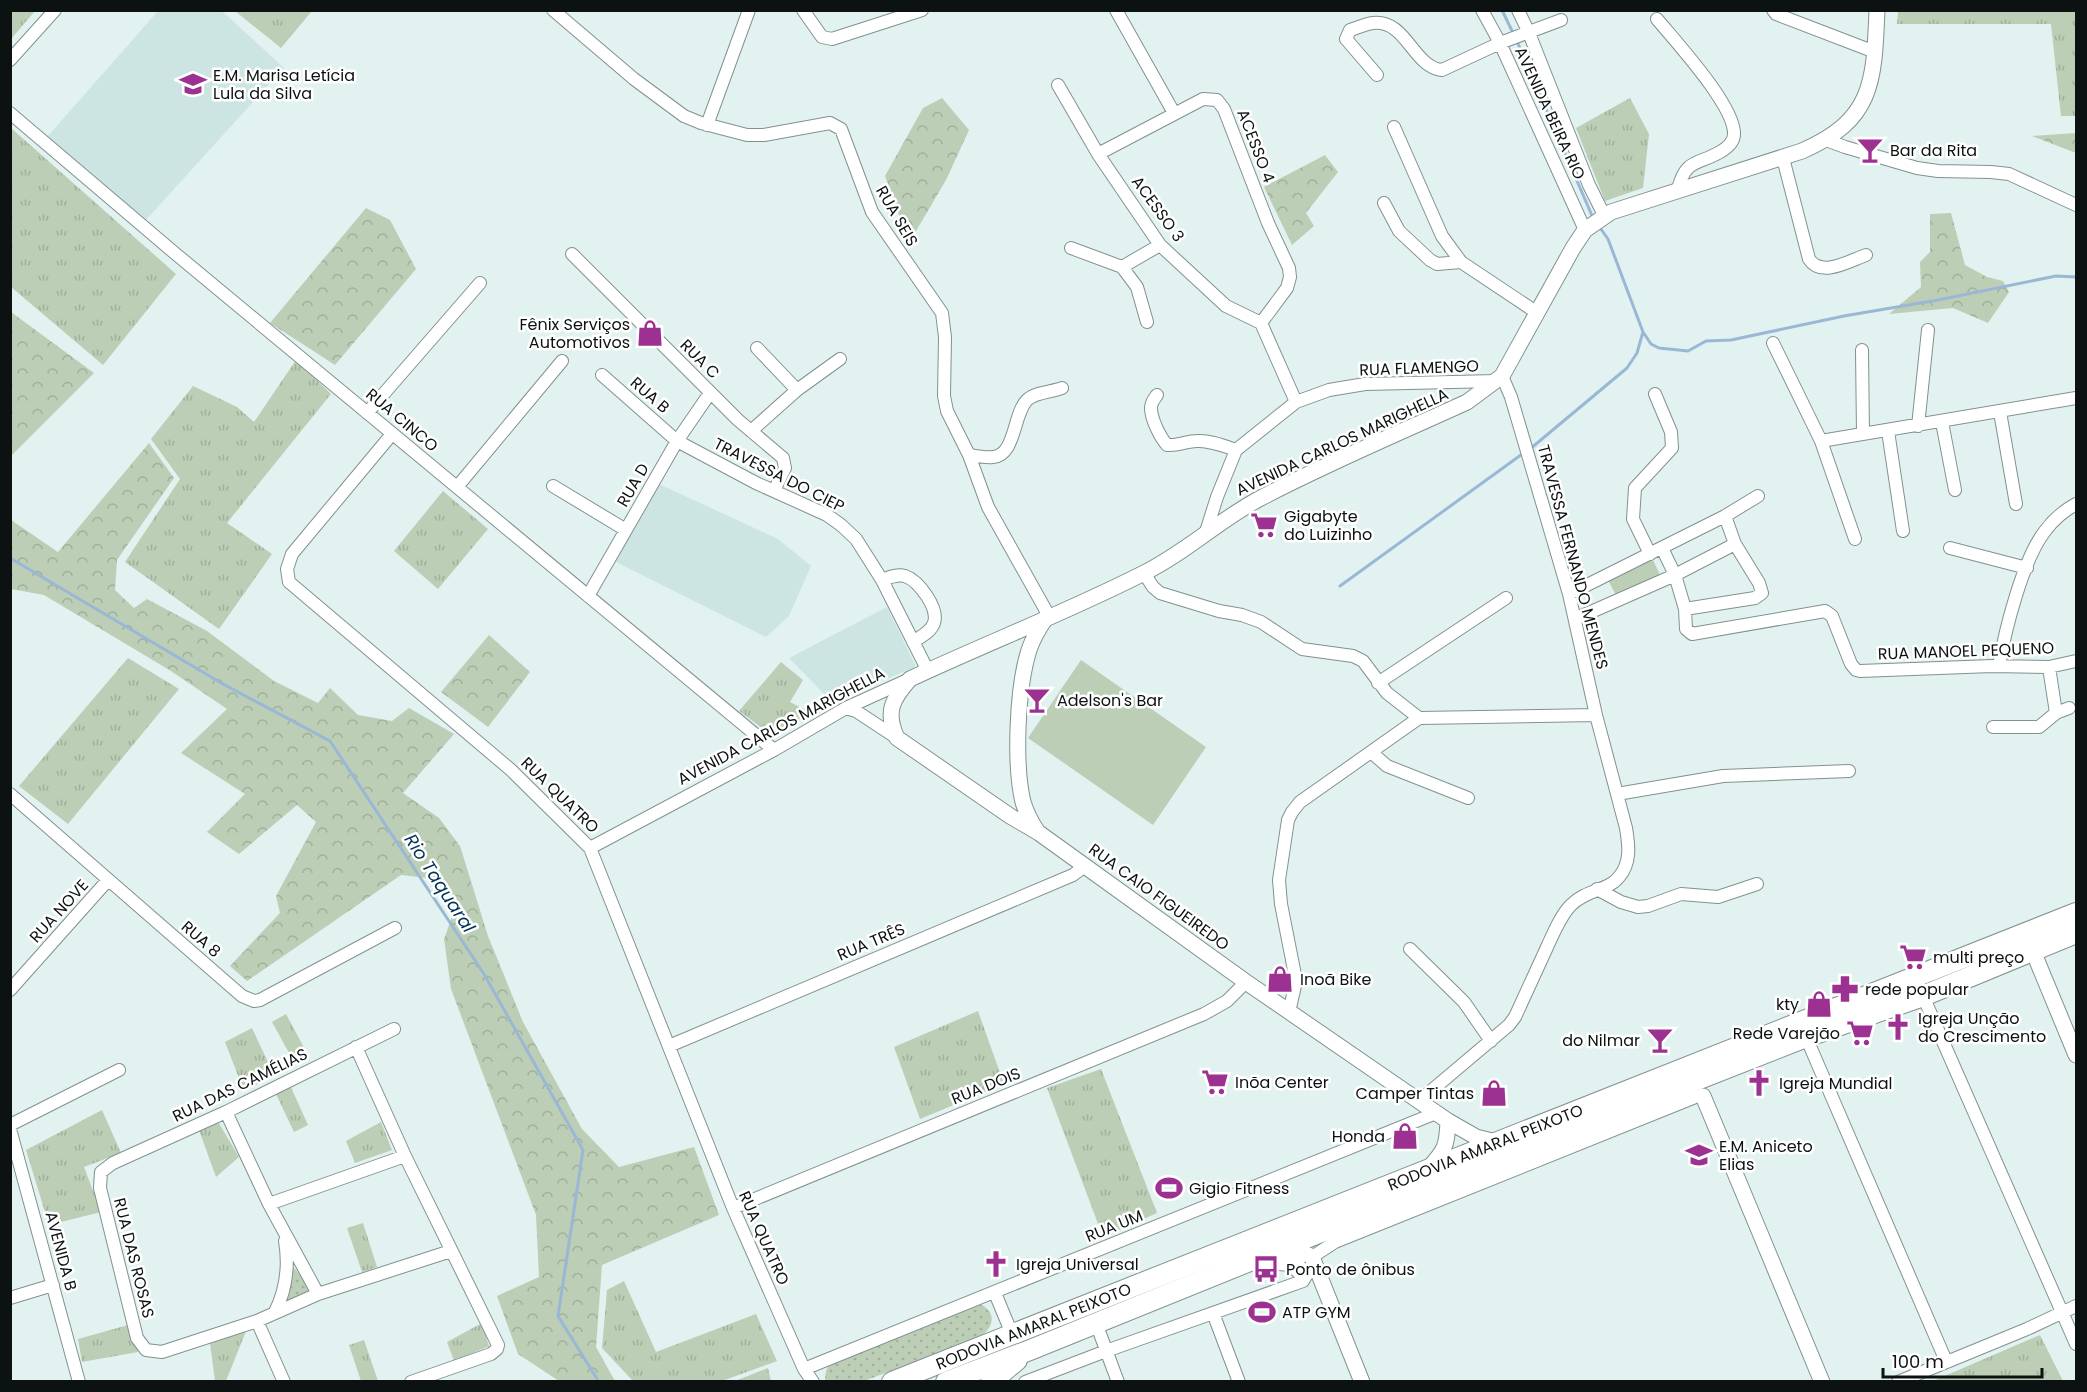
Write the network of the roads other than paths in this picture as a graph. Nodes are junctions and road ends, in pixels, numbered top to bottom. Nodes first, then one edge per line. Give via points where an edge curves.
1 (55, 10) edge
2 (553, 10) edge
3 (749, 10) edge
4 (803, 10) edge
5 (922, 10) edge
6 (1116, 10) edge
7 (1482, 10) edge
8 (1518, 10) edge
9 (1773, 10) edge
10 (1877, 10) edge
11 (907, 12) edge
12 (1657, 19) dead end
13 (1561, 20) dead end
14 (1529, 33) junction
15 (1500, 42) junction
16 (1875, 52) junction
17 (10, 60) edge
18 (1377, 75) dead end
19 (1058, 85) dead end
20 (10, 113) edge
21 (1174, 113) junction
22 (707, 125) junction
23 (1394, 127) dead end
24 (1826, 140) junction
25 (1098, 154) junction
26 (1783, 158) junction
27 (1678, 189) junction
28 (1384, 203) dead end
29 (2076, 205) edge
30 (1595, 222) junction
31 (1160, 245) junction
32 (1071, 248) dead end
33 (572, 254) dead end
34 (1866, 255) dead end
35 (1461, 262) junction
36 (1122, 267) junction
37 (480, 283) dead end
38 (1536, 312) junction
39 (1147, 322) dead end
40 (1261, 323) junction
41 (1928, 330) dead end
42 (1773, 343) dead end
43 (757, 348) dead end
44 (1862, 350) dead end
45 (840, 359) dead end
46 (562, 360) dead end
47 (602, 375) dead end
48 (1499, 379) junction
49 (1062, 388) dead end
50 (797, 390) junction
51 (710, 393) junction
52 (1157, 394) dead end
53 (1655, 394) dead end
54 (2076, 398) edge
55 (1296, 402) junction
56 (2000, 412) junction
57 (367, 413) junction
58 (1942, 422) junction
59 (1918, 426) junction
60 (751, 431) junction
61 (1888, 431) junction
62 (392, 434) junction
63 (1863, 434) junction
64 (677, 441) junction
65 (1821, 441) junction
66 (1236, 450) junction
67 (969, 455) junction
68 (553, 486) dead end
69 (456, 487) junction
70 (1955, 490) dead end
71 (774, 491) junction
72 (1758, 496) dead end
73 (2016, 504) dead end
74 (2076, 504) edge
75 (1725, 516) junction
76 (626, 530) junction
77 (1903, 531) dead end
78 (1205, 535) junction
79 (1855, 539) dead end
80 (1735, 544) junction
81 (1662, 548) junction
82 (1950, 548) dead end
83 (1650, 554) junction
84 (2027, 568) junction
85 (1144, 573) junction
86 (1675, 575) junction
87 (882, 580) junction
88 (1569, 594) junction
89 (588, 596) junction
90 (1506, 598) dead end
91 (1685, 609) junction
92 (1048, 617) junction
93 (1575, 619) junction
94 (1012, 633) junction
95 (913, 642) junction
96 (1028, 651) junction
97 (2076, 660) edge
98 (1999, 666) junction
99 (2049, 667) junction
100 (928, 671) junction
101 (910, 679) junction
102 (1378, 683) junction
103 (846, 708) junction
104 (2069, 708) dead end
105 (2056, 713) junction
106 (1596, 715) junction
107 (1419, 718) junction
108 (1993, 727) dead end
109 (897, 738) junction
110 (774, 750) junction
111 (1371, 752) junction
112 (1849, 771) dead end
113 (10, 794) edge
114 (1617, 794) junction
115 (1468, 798) dead end
116 (1025, 808) junction
117 (1010, 816) junction
118 (1039, 833) junction
119 (590, 848) junction
120 (1085, 866) junction
121 (108, 880) junction
122 (1757, 884) dead end
123 (1597, 889) junction
124 (2076, 913) edge
125 (394, 928) dead end
126 (2076, 933) edge
127 (1410, 950) dead end
128 (2033, 951) junction
129 (1246, 982) junction
130 (10, 990) edge
131 (1923, 996) junction
132 (1289, 1012) junction
133 (394, 1029) dead end
134 (1806, 1037) junction
135 (1491, 1041) junction
136 (669, 1046) junction
137 (357, 1047) junction
138 (2076, 1055) edge
139 (119, 1070) dead end
140 (1704, 1096) joint
141 (1419, 1101) junction
142 (226, 1112) junction
143 (1442, 1117) junction
144 (10, 1127) edge
145 (1496, 1142) junction
146 (405, 1156) junction
147 (1426, 1171) junction
148 (101, 1172) joint
149 (269, 1204) junction
150 (733, 1209) junction
151 (1331, 1228) junction
152 (284, 1233) junction
153 (451, 1251) junction
154 (1258, 1258) junction
155 (1306, 1264) junction
156 (53, 1285) junction
157 (995, 1293) junction
158 (318, 1294) junction
159 (10, 1298) edge
160 (2076, 1306) edge
161 (275, 1312) junction
162 (2063, 1312) junction
163 (1213, 1313) junction
164 (257, 1321) junction
165 (1096, 1323) junction
166 (1012, 1334) junction
167 (2076, 1344) edge
168 (1030, 1350) junction
169 (1106, 1351) junction
170 (1946, 1361) junction
171 (804, 1369) junction
172 (79, 1382) edge
173 (284, 1382) edge
174 (411, 1382) edge
175 (813, 1382) edge
176 (892, 1382) edge
177 (946, 1382) edge
178 (991, 1382) edge
179 (1025, 1382) edge
180 (1118, 1382) edge
181 (1239, 1382) edge
182 (1362, 1382) edge
183 (1822, 1382) edge
184 (1898, 1382) edge

1 - 17 street
2 - 22 street, RUA SEIS via 634,79 684,116
3 - 22 street
4 - 11 street via 822,37 832,39
5 - 11 street
6 - 21 street
7 - 15 street, AVENIDA BEIRA RIO
8 - 14 street, AVENIDA BEIRA RIO
9 - 16 street
10 - 16 street
12 - 27 street via 1711,86 1734,134 1732,143 1721,152 1690,165
13 - 14 street
14 - 15 street
14 - 30 street, AVENIDA BEIRA RIO via 1589,185
15 - 18 street via 1442,70 1428,66 1396,30 1385,24 1373,23 1350,30 1346,39
15 - 30 street, AVENIDA BEIRA RIO
16 - 24 street via 1860,108
19 - 25 street, ACESSO 3
20 - 57 street, RUA CINCO
21 - 25 street, ACESSO 4
21 - 40 street, ACESSO 4 via 1210,98 1224,109 1290,277 1287,288
22 - 67 street, RUA SEIS via 747,135 830,123 841,129 872,212 942,314 944,396 947,411
23 - 35 street via 1442,236
24 - 26 street
24 - 29 street via 1917,168 2009,174
25 - 31 street, ACESSO 3
26 - 27 street
26 - 34 street via 1813,266 1829,268
27 - 30 street
28 - 35 street via 1399,231 1430,260 1437,264
30 - 38 street, AVENIDA CARLOS MARIGHELLA via 1573,248
31 - 36 street
31 - 40 street, ACESSO 3 via 1226,306
32 - 36 street
33 - 51 street, RUA C
35 - 38 street
36 - 39 street via 1137,287
37 - 57 street
38 - 48 street, AVENIDA CARLOS MARIGHELLA
40 - 55 street
41 - 59 street
42 - 65 street
43 - 50 street
44 - 63 street
45 - 50 street
46 - 69 street
47 - 64 street, RUA B
48 - 55 street, RUA FLAMENGO via 1365,384 1329,390
48 - 78 street, AVENIDA CARLOS MARIGHELLA via 1467,402 1256,501
48 - 88 street, TRAVESSA FERNANDO MENDES via 1511,397
49 - 67 street via 1028,400 1005,452 995,457
50 - 60 street
51 - 60 street, RUA C
51 - 64 street, RUA D
52 - 66 street via 1150,410 1167,445 1212,442
53 - 83 street via 1671,432 1672,448 1635,488 1633,519
54 - 56 street
55 - 66 street, RUA FLAMENGO
56 - 58 street
56 - 73 street
57 - 62 street, RUA CINCO
58 - 59 street
58 - 70 street
59 - 61 street
60 - 71 street, RUA C via 786,463
61 - 63 street
61 - 77 street
62 - 69 street, RUA CINCO
62 - 119 street, RUA QUATRO via 292,554 287,569 289,582 511,770
63 - 65 street
64 - 71 street, TRAVESSA DO CIEP
64 - 76 street, RUA D
65 - 79 street
66 - 78 street, RUA FLAMENGO
67 - 92 street, RUA SEIS via 988,507
68 - 76 street
69 - 89 street, RUA CINCO
71 - 87 street, TRAVESSA DO CIEP via 828,515 841,525 856,539
72 - 75 street
74 - 84 street via 2044,531
75 - 80 street
75 - 81 street
76 - 89 street, RUA D
78 - 85 street, AVENIDA CARLOS MARIGHELLA
80 - 86 street
80 - 91 street via 1760,583 1762,593 1755,598
81 - 83 street
81 - 86 street
82 - 84 street
83 - 88 street
84 - 98 street via 2004,636
85 - 92 street, AVENIDA CARLOS MARIGHELLA
85 - 102 street via 1160,592 1261,622 1302,649 1353,656 1363,661
86 - 91 street
86 - 93 street
87 - 95 street, TRAVESSA DO CIEP
87 - 95 street via 905,576 916,582 933,607 935,620 931,629
88 - 93 street, TRAVESSA FERNANDO MENDES
89 - 110 street, RUA CINCO
90 - 102 street
91 - 98 street, RUA MANOEL PEQUENO via 1688,633 1698,634 1825,611 1832,616 1856,670
92 - 94 street, AVENIDA CARLOS MARIGHELLA
92 - 96 street
93 - 106 street, TRAVESSA FERNANDO MENDES
94 - 96 street
94 - 100 street, AVENIDA CARLOS MARIGHELLA
95 - 100 street, TRAVESSA DO CIEP
96 - 116 street via 1019,746
97 - 99 street, RUA MANOEL PEQUENO
98 - 99 street, RUA MANOEL PEQUENO
99 - 105 street
100 - 101 street, AVENIDA CARLOS MARIGHELLA
101 - 103 street, AVENIDA CARLOS MARIGHELLA
101 - 109 street via 891,708 891,724
102 - 107 street
103 - 109 street, RUA CAIO FIGUEIREDO
103 - 110 street, AVENIDA CARLOS MARIGHELLA
104 - 105 street
105 - 108 street via 2038,727
106 - 107 street
106 - 114 street, TRAVESSA FERNANDO MENDES
107 - 111 street
109 - 117 street, RUA CAIO FIGUEIREDO
110 - 119 street, AVENIDA CARLOS MARIGHELLA
111 - 115 street via 1388,766
111 - 132 street via 1300,802 1288,820 1279,880 1295,975
112 - 114 street via 1723,776
113 - 121 street, RUA 8
114 - 123 street, TRAVESSA FERNANDO MENDES via 1629,844 1628,861 1618,878
116 - 117 street via 1021,814
116 - 118 street
117 - 118 street, RUA CAIO FIGUEIREDO
118 - 120 street, RUA CAIO FIGUEIREDO
119 - 136 street, RUA QUATRO
120 - 129 street, RUA CAIO FIGUEIREDO
120 - 136 street, RUA TRÊS via 1073,875
121 - 125 street, RUA 8 via 242,996 254,1000
121 - 130 street, RUA NOVE
122 - 123 street via 1718,897 1681,894 1638,907
123 - 135 street, TRAVESSA FERNANDO MENDES via 1568,908 1515,1017
124 - 145 highway, RODOVIA AMARAL PEIXOTO
126 - 128 highway, RODOVIA AMARAL PEIXOTO
127 - 135 street via 1464,1002
128 - 131 highway, RODOVIA AMARAL PEIXOTO
128 - 138 street
129 - 132 street, RUA CAIO FIGUEIREDO
129 - 150 street, RUA DOIS via 1227,1001 1204,1014
131 - 134 highway, RODOVIA AMARAL PEIXOTO
131 - 162 street
132 - 141 street, RUA CAIO FIGUEIREDO
133 - 137 street, RUA DAS CAMÉLIAS
134 - 151 highway, RODOVIA AMARAL PEIXOTO
134 - 170 street
135 - 141 street, TRAVESSA FERNANDO MENDES
136 - 150 street, RUA QUATRO
137 - 142 street, RUA DAS CAMÉLIAS
137 - 146 street
139 - 144 street
140 - 155 street via 1335,1242
140 - 183 street
141 - 143 street, RUA CAIO FIGUEIREDO
142 - 148 street, RUA DAS CAMÉLIAS
142 - 149 street
143 - 145 street, RUA CAIO FIGUEIREDO via 1476,1137
143 - 147 street via 1448,1141 1443,1153
143 - 157 street, RUA UM
144 - 156 street, AVENIDA B
145 - 147 highway, RODOVIA AMARAL PEIXOTO
146 - 149 street
146 - 153 street
147 - 166 highway, RODOVIA AMARAL PEIXOTO
148 - 164 street, RUA DAS ROSAS via 99,1188 137,1338 146,1350 162,1352
149 - 152 street
150 - 171 street, RUA QUATRO
151 - 154 highway, RODOVIA AMARAL PEIXOTO
151 - 155 highway via 1319,1239
152 - 158 street
152 - 161 street via 286,1272
153 - 158 street
153 - 174 street via 497,1341 497,1349
154 - 155 highway
154 - 165 highway, RODOVIA AMARAL PEIXOTO
155 - 163 street via 1303,1281
155 - 182 street via 1316,1286 1326,1294
156 - 159 street
156 - 172 street, AVENIDA B
157 - 166 street
157 - 171 street, RUA UM
158 - 161 street
160 - 162 street
161 - 164 street
162 - 167 street
162 - 170 street
163 - 169 street
163 - 181 street
164 - 173 street
165 - 168 highway, RODOVIA AMARAL PEIXOTO
165 - 169 street
166 - 176 highway, RODOVIA AMARAL PEIXOTO
168 - 177 highway, RODOVIA AMARAL PEIXOTO
168 - 178 highway
169 - 179 street
169 - 180 street
170 - 184 street
171 - 175 street, RUA QUATRO

